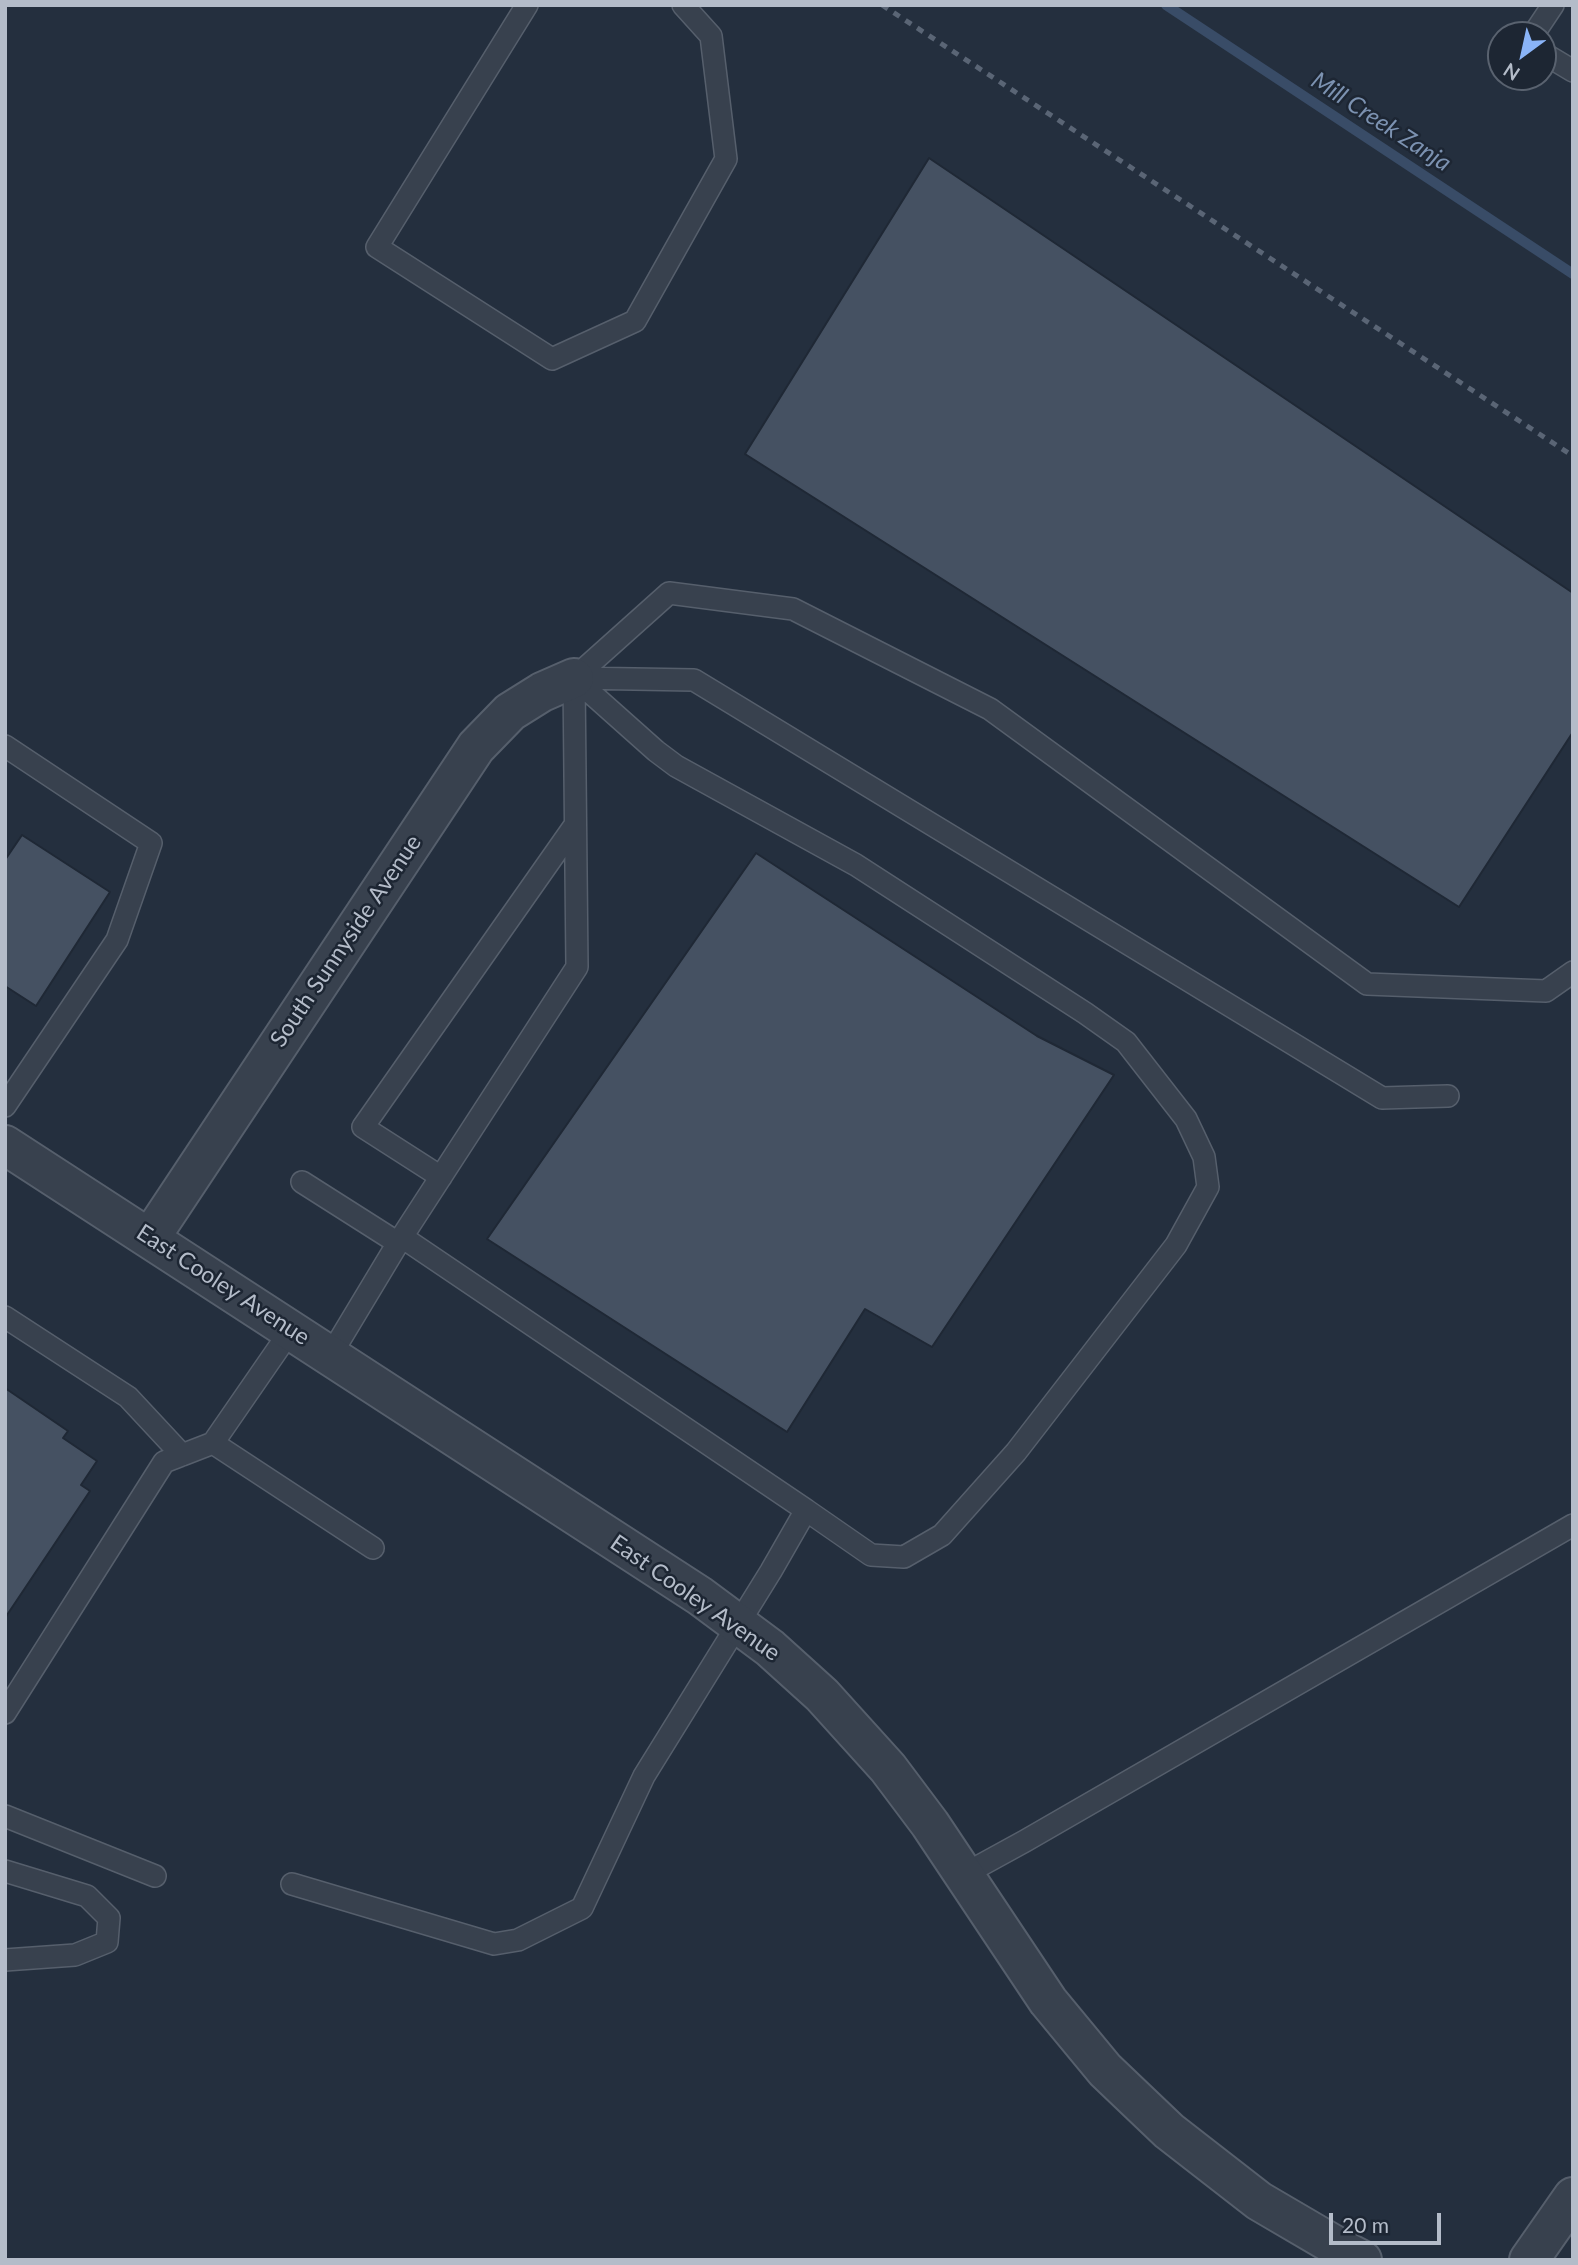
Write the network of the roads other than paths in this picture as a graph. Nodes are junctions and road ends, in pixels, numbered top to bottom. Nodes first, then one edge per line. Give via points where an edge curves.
1 (527, 5) edge
2 (683, 5) edge
3 (1553, 5) edge
4 (1542, 21) edge
5 (1557, 61) edge
6 (1573, 71) edge
7 (574, 678) junction
8 (5, 746) edge
9 (575, 825) junction
10 (1573, 972) edge
11 (1448, 1096) dead end
12 (5, 1106) edge
13 (8, 1152) edge
14 (441, 1177) junction
15 (302, 1182) dead end
16 (150, 1238) junction
17 (400, 1240) junction
18 (5, 1318) edge
19 (291, 1330) junction
20 (331, 1356) junction
21 (213, 1443) junction
22 (182, 1455) junction
23 (806, 1510) junction
24 (1573, 1525) edge
25 (373, 1548) dead end
26 (738, 1624) junction
27 (5, 1713) edge
28 (5, 1816) edge
29 (5, 1871) edge
30 (155, 1875) dead end
31 (963, 1875) junction
32 (292, 1884) dead end
33 (5, 1960) edge
34 (1573, 2197) edge
35 (1362, 2260) edge
36 (1529, 2260) edge

1 - 2 lane via 377,247 552,359 635,321 726,159 711,36
3 - 4 lane
5 - 6 lane
7 - 9 lane
7 - 10 lane via 669,593 793,609 990,709 1367,984 1546,991
7 - 11 lane via 694,680 1382,1098
7 - 16 street, South Sunnyside Avenue via 510,712 476,747
7 - 23 lane via 676,766 856,865 1126,1042 1186,1119 1204,1157 1208,1187 1176,1245 1016,1452 942,1535 904,1557 871,1555
8 - 12 lane via 151,843 117,940
9 - 14 lane via 577,967
9 - 14 lane via 363,1127
13 - 16 street, East Cooley Avenue
14 - 17 lane
15 - 17 lane
16 - 19 street, East Cooley Avenue
17 - 20 lane
17 - 23 lane
18 - 22 lane via 128,1397
19 - 20 street, East Cooley Avenue
19 - 21 lane
20 - 26 street, East Cooley Avenue
21 - 22 lane
21 - 25 lane
22 - 27 lane via 164,1461
23 - 26 lane
24 - 31 lane
26 - 31 street, East Cooley Avenue via 822,1695 888,1768
26 - 32 lane via 644,1776 582,1908 518,1940 494,1944
28 - 30 lane
29 - 33 lane via 88,1896 109,1918 107,1942 85,1951
31 - 35 street, East Cooley Avenue via 1048,2001 1105,2070 1169,2132 1259,2201
34 - 36 street

